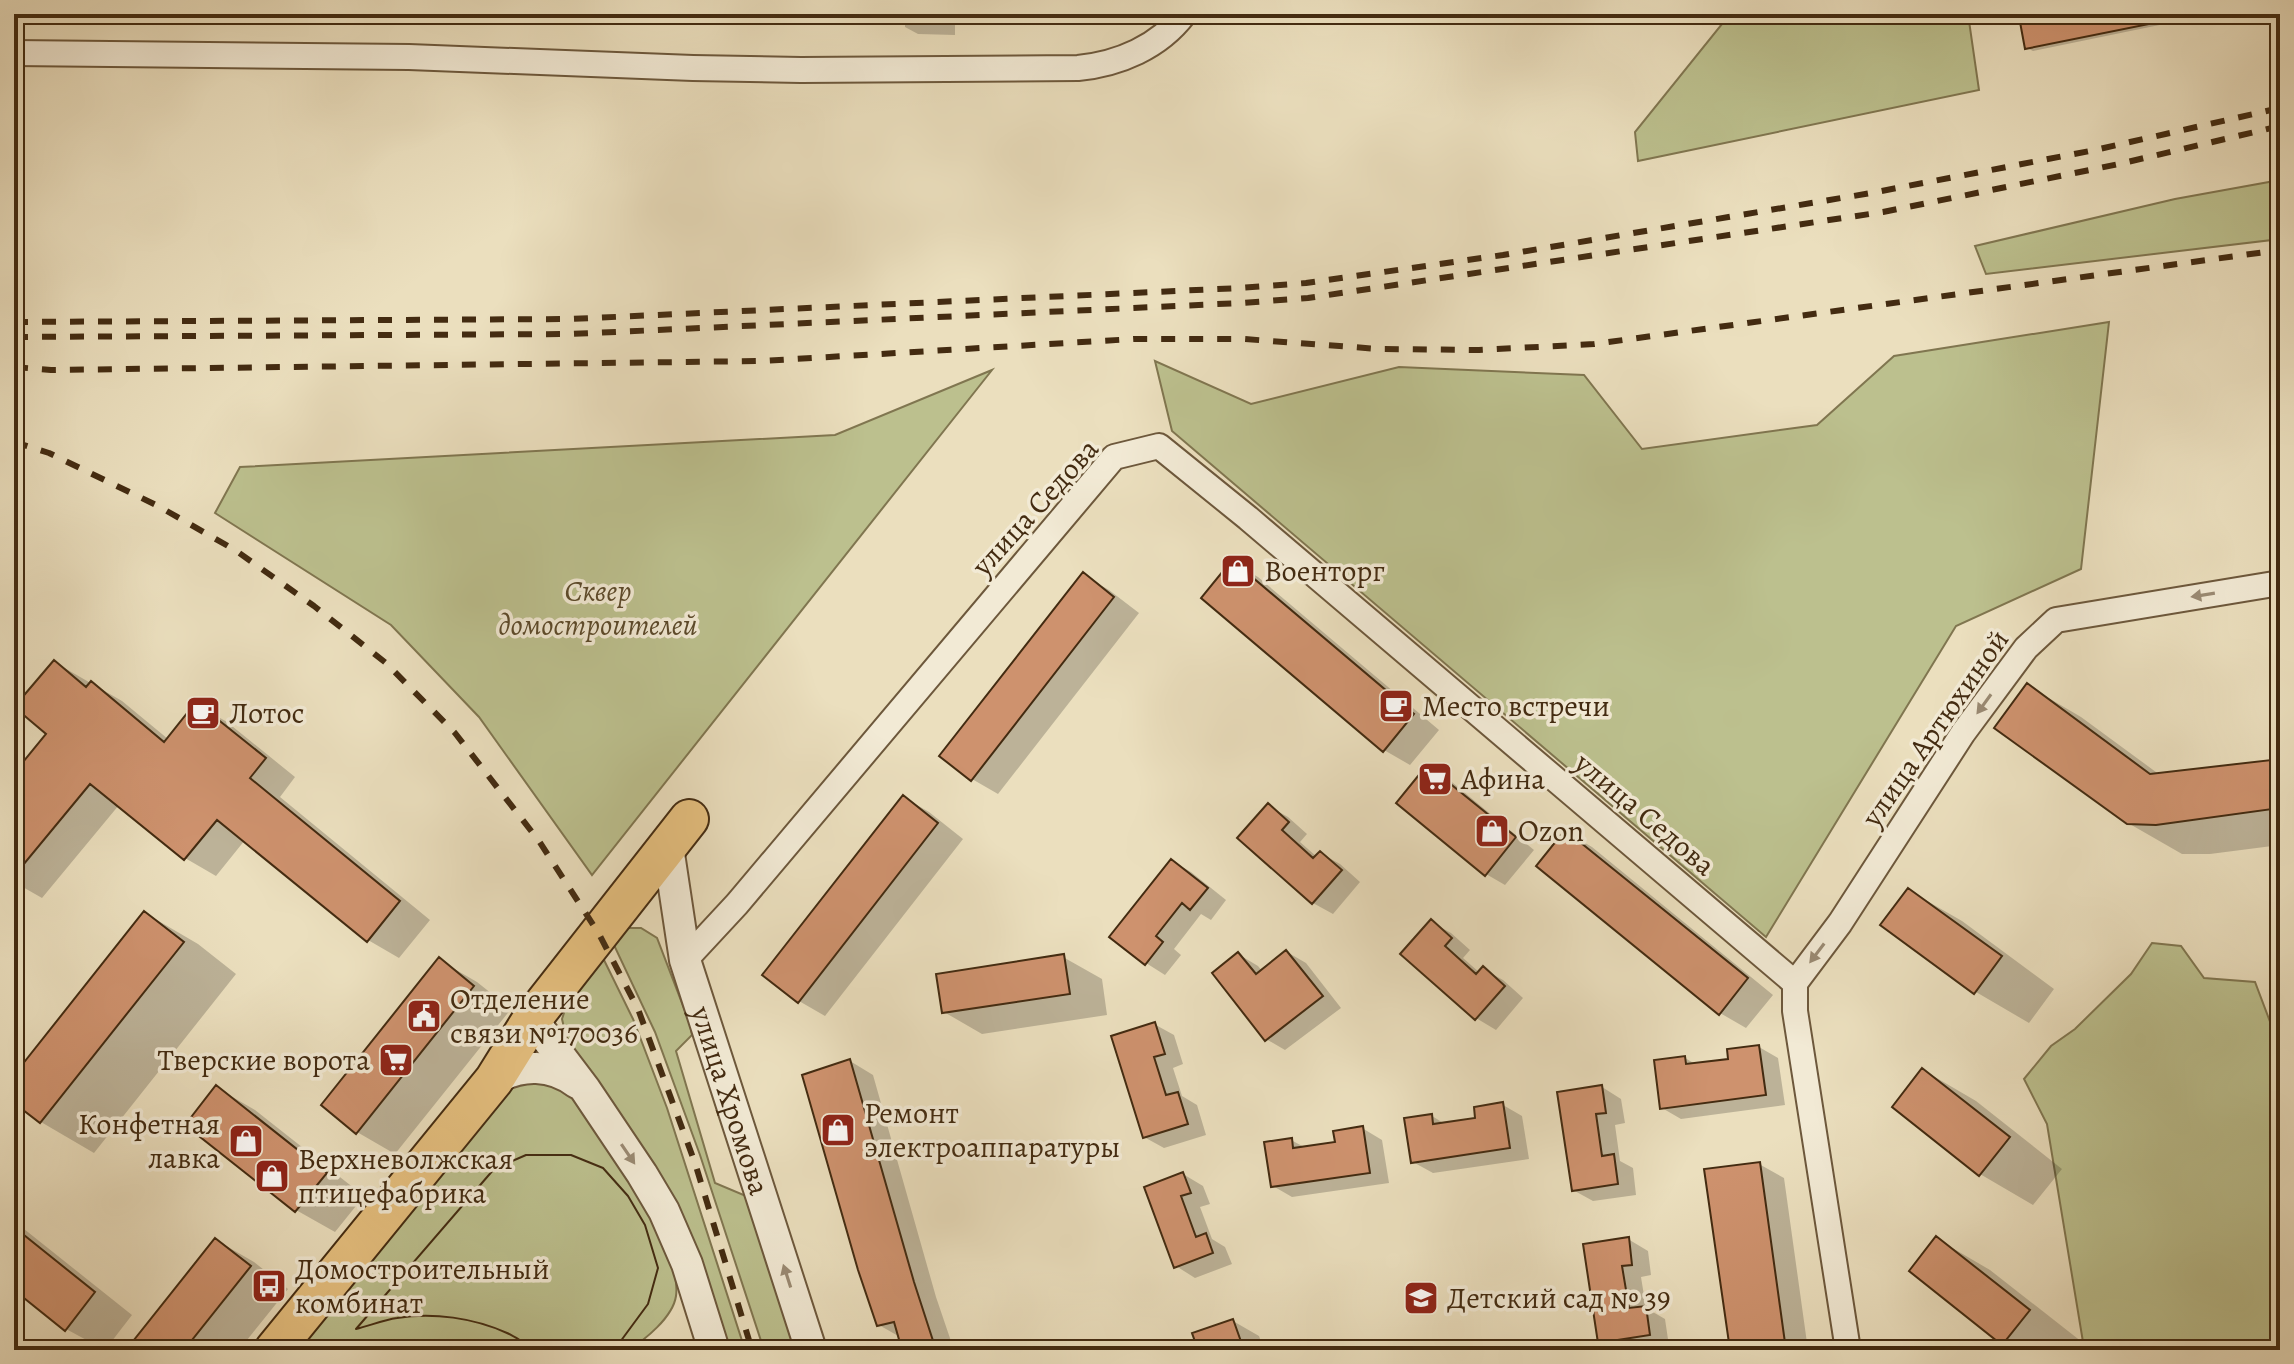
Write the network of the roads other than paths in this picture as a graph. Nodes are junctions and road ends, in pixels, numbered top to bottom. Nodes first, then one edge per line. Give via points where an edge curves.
1 (1184, 14) edge
2 (14, 53) edge
3 (2280, 583) edge
4 (679, 833) joint
5 (685, 960) junction
6 (1795, 983) junction
7 (532, 1019) junction
8 (494, 1080) junction
9 (585, 1089) junction
10 (327, 1269) junction
11 (250, 1350) edge
12 (274, 1350) edge
13 (714, 1350) edge
14 (811, 1350) edge
15 (1848, 1350) edge

1 - 2 street via 1163,36 1133,54 1078,68 770,70 409,57
3 -> 6 street, улица Артюхиной via 2056,620 2026,648 1963,733
4 - 5 street, улица Хромова
4 - 7 main road
5 - 6 street, улица Седова via 1114,457 1159,446
14 -> 5 street, улица Хромова
6 - 15 street via 1795,1011
7 - 8 main road
7 - 9 street
7 - 10 main road via 477,1068
8 - 9 street via 519,1069 542,1068
8 - 10 main road
9 -> 13 street via 670,1224
10 - 11 main road
10 - 12 main road

